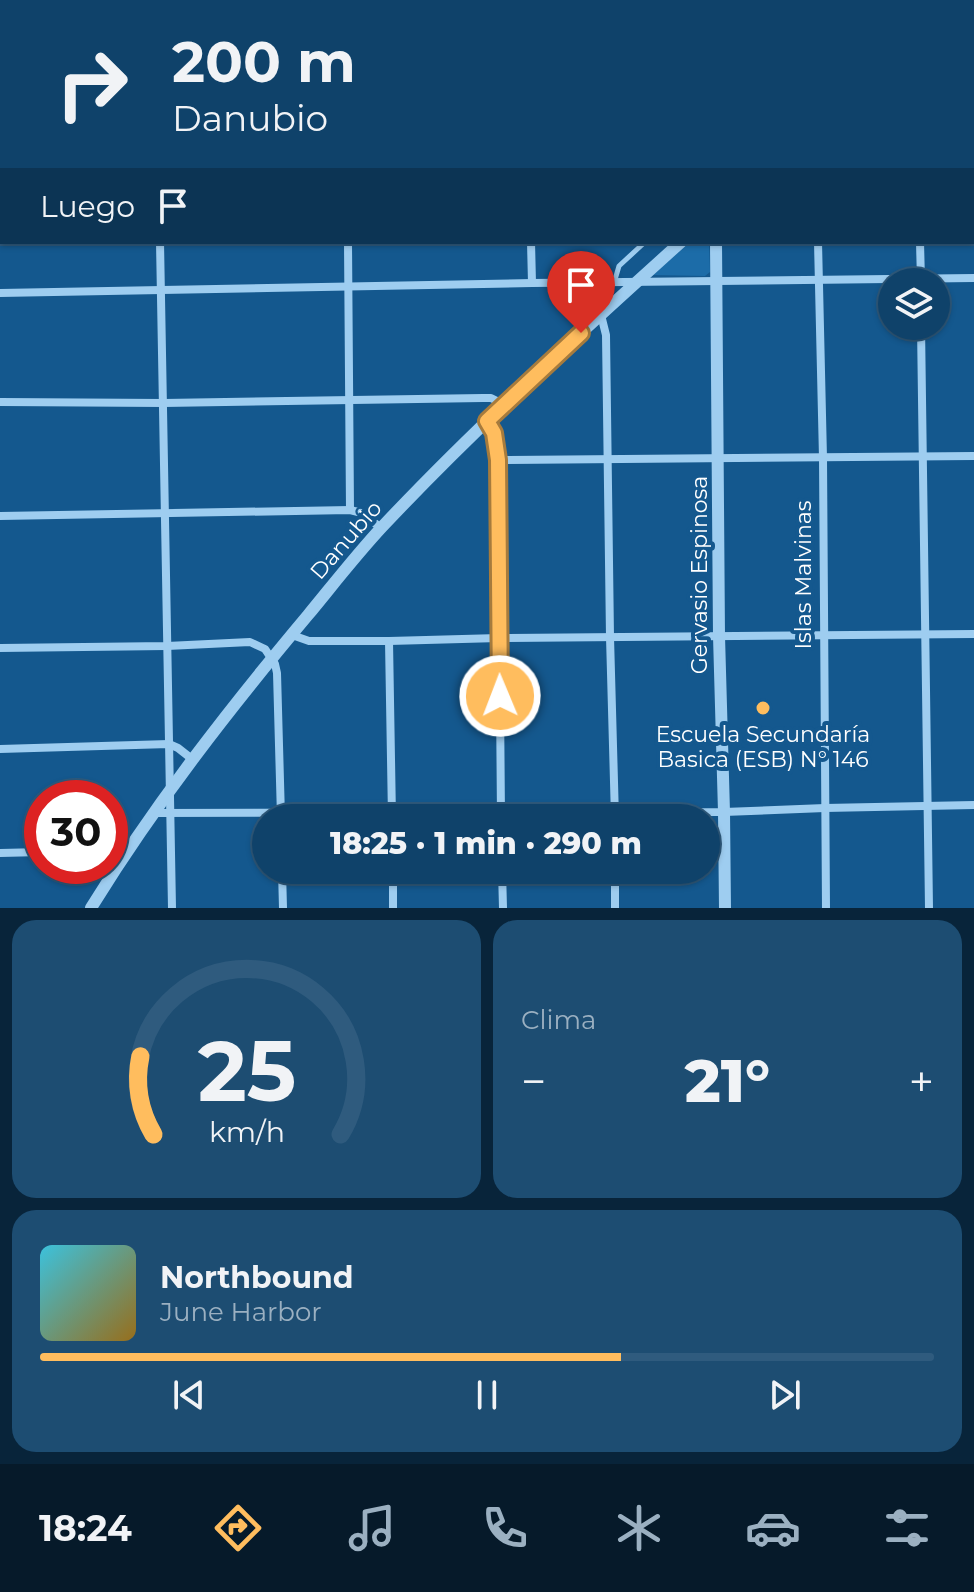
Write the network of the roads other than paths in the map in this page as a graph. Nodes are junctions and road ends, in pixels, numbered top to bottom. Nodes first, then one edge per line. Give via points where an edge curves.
1 (160, 244) edge
2 (348, 244) edge
3 (531, 244) edge
4 (643, 244) edge
5 (679, 244) edge
6 (716, 244) edge
7 (818, 244) edge
8 (920, 244) edge
9 (921, 268) edge
10 (974, 278) edge
11 (950, 279) edge
12 (818, 280) junction
13 (716, 281) junction
14 (878, 281) edge
15 (532, 283) junction
16 (614, 283) junction
17 (635, 283) junction
18 (347, 287) junction
19 (161, 290) junction
20 (0, 293) edge
21 (601, 315) junction
22 (921, 340) edge
23 (349, 399) junction
24 (0, 402) edge
25 (164, 403) junction
26 (505, 405) junction
27 (487, 421) junction
28 (921, 456) junction
29 (974, 456) edge
30 (718, 458) junction
31 (823, 458) junction
32 (498, 460) junction
33 (608, 460) junction
34 (350, 510) junction
35 (164, 513) junction
36 (0, 516) edge
37 (381, 528) junction
38 (925, 633) junction
39 (823, 634) junction
40 (974, 634) edge
41 (292, 635) junction
42 (719, 636) junction
43 (610, 637) junction
44 (499, 638) junction
45 (389, 641) junction
46 (167, 646) junction
47 (0, 648) edge
48 (272, 657) junction
49 (169, 744) junction
50 (0, 749) edge
51 (192, 759) junction
52 (170, 791) junction
53 (281, 804) edge
54 (392, 804) edge
55 (501, 804) edge
56 (615, 804) edge
57 (974, 805) edge
58 (927, 806) junction
59 (825, 808) junction
60 (720, 812) edge
61 (724, 812) junction
62 (154, 813) junction
63 (171, 814) junction
64 (252, 815) edge
65 (128, 841) edge
66 (24, 852) edge
67 (0, 853) edge
68 (102, 884) edge
69 (282, 884) edge
70 (393, 884) edge
71 (502, 884) edge
72 (615, 884) edge
73 (91, 908) edge
74 (172, 908) edge
75 (283, 908) edge
76 (393, 908) edge
77 (503, 908) edge
78 (615, 908) edge
79 (725, 908) edge
80 (826, 908) edge
81 (929, 908) edge

1 - 19 street
2 - 18 street
3 - 15 street
4 - 16 lane via 622,263
5 - 17 street, Danubio
6 - 13 street, Gervasio Espinosa
7 - 12 street, Islas Malvinas
8 - 9 street
10 - 11 street
12 - 13 street
12 - 14 street
12 - 31 street, Islas Malvinas
13 - 17 street
13 - 30 street, Gervasio Espinosa
15 - 16 street
15 - 18 street
16 - 17 street
17 - 21 street, Danubio
18 - 19 street
18 - 23 street
19 - 20 street
19 - 25 street
21 - 26 street, Danubio
21 - 33 street via 606,335
22 - 28 street
23 - 25 street
23 - 26 street via 491,398
23 - 34 street
24 - 25 street
25 - 35 street
26 - 27 street, Danubio
27 - 32 street
27 - 37 street, Danubio
28 - 29 street
28 - 31 street
28 - 38 street
30 - 31 street
30 - 33 street
30 - 42 street, Gervasio Espinosa
31 - 39 street, Islas Malvinas
32 - 33 street
32 - 44 street
33 - 43 street
34 - 35 street
34 - 37 street
35 - 36 street
35 - 46 street
37 - 41 street, Danubio
38 - 39 street
38 - 40 street
38 - 58 street
39 - 42 street
39 - 59 street, Islas Malvinas
41 - 45 street via 309,641
41 - 48 street, Danubio
42 - 43 street
42 - 61 street, Gervasio Espinosa
43 - 44 street
43 - 56 street
44 - 45 street
44 - 55 street
45 - 54 street
46 - 47 street
46 - 48 street via 250,642
46 - 49 street
48 - 51 street, Danubio
48 - 53 street via 277,673
49 - 50 street
49 - 51 street
49 - 52 street
51 - 52 street, Danubio
52 - 62 street, Danubio
52 - 63 street
57 - 58 street
58 - 59 street
58 - 81 street
59 - 61 street
59 - 80 street, Islas Malvinas
60 - 61 street
61 - 79 street, Gervasio Espinosa
62 - 63 street
62 - 65 street, Danubio
63 - 64 street
63 - 74 street
66 - 67 street
68 - 73 street, Danubio
69 - 75 street
70 - 76 street
71 - 77 street
72 - 78 street

